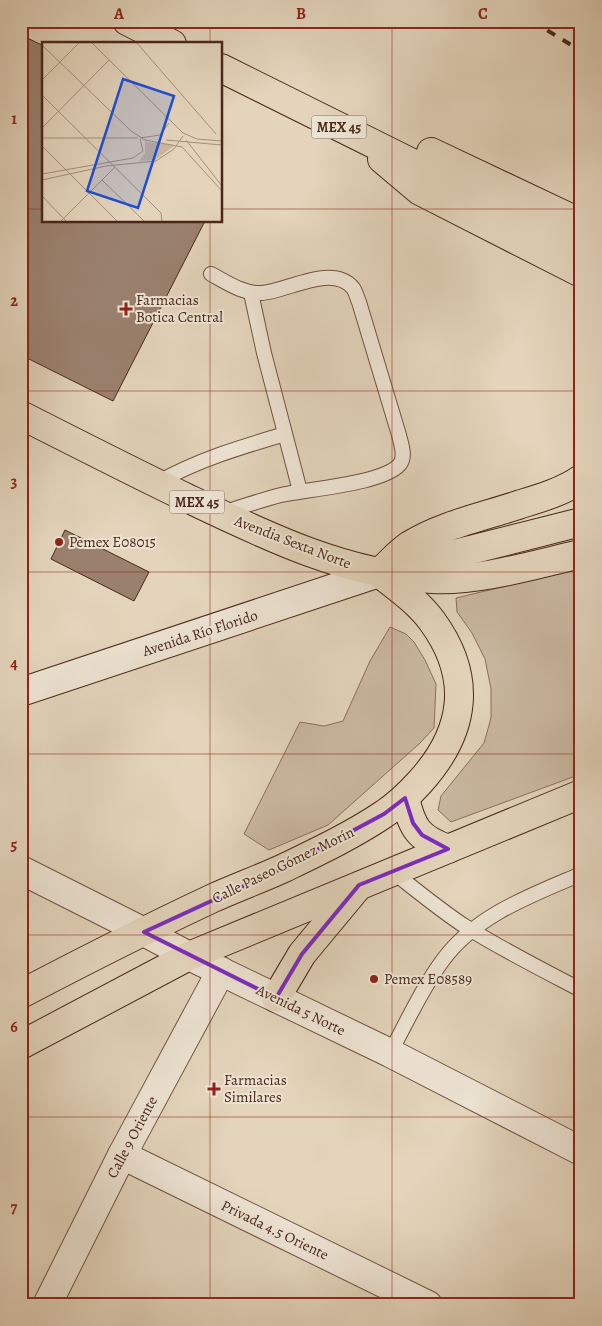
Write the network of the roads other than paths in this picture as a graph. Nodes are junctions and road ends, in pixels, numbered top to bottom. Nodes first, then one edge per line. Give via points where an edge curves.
1 (127, 21) edge
2 (168, 42) edge
3 (222, 68) edge
4 (364, 139) junction
5 (581, 223) edge
6 (581, 247) edge
7 (581, 273) edge
8 (211, 274) dead end
9 (251, 293) junction
10 (21, 416) edge
11 (285, 434) junction
12 (581, 478) edge
13 (157, 483) junction
14 (300, 491) junction
15 (220, 514) junction
16 (581, 522) edge
17 (581, 554) edge
18 (379, 574) junction
19 (21, 692) edge
20 (581, 794) edge
21 (405, 798) junction
22 (448, 849) junction
23 (21, 870) edge
24 (394, 872) junction
25 (581, 874) edge
26 (360, 886) junction
27 (472, 930) junction
28 (144, 932) junction
29 (189, 956) junction
30 (221, 971) junction
31 (581, 990) edge
32 (21, 994) edge
33 (276, 998) junction
34 (21, 1044) edge
35 (390, 1053) junction
36 (581, 1151) edge
37 (122, 1155) junction
38 (47, 1305) edge
39 (428, 1305) edge

1 - 2 main road
3 - 4 main road, MEX 45
4 - 5 main road via 401,143 433,152
4 - 6 main road, MEX 45
4 - 7 main road via 383,161 420,191
8 - 9 lane
9 - 11 lane
9 - 14 lane via 275,291 324,278 346,282 354,289 402,446 401,463 394,470 335,488
10 - 13 main road, Avendia Sexta Norte / MEX 45
11 - 13 lane via 213,456
11 - 14 lane
12 - 18 main road via 541,498 422,538 399,553
13 - 15 main road, Avendia Sexta Norte / MEX 45
14 - 15 lane
15 - 18 main road, Avendia Sexta Norte / MEX 45 via 273,537
16 - 18 main road
17 - 18 main road via 450,579
18 - 19 street, Avenida Río Florido
18 - 21 main road, Calle Paseo Gómez Morín via 417,604 432,621 449,648 458,673 460,701 454,727 431,770
20 - 22 main road
21 - 22 main road via 412,823 422,836
21 - 28 main road, Calle Paseo Gómez Morín via 384,814 285,867
22 - 24 main road
23 - 28 street, Avenida 5 Norte
24 - 26 main road
24 - 27 lane
25 - 27 lane via 488,918
26 - 29 main road
26 - 33 main road via 302,954
27 - 31 lane
27 - 35 lane via 439,966
28 - 29 street, Avenida 5 Norte
28 - 32 main road, Calle Paseo Gómez Morín
29 - 30 street, Avenida 5 Norte
29 - 34 main road
30 - 33 street, Avenida 5 Norte
30 - 37 street, Calle 9 Oriente
33 - 35 street, Avenida 5 Norte
35 - 36 street, Avenida 5 Norte
37 - 38 street, Calle 9 Oriente
37 - 39 street, Privada 4.5 Oriente

